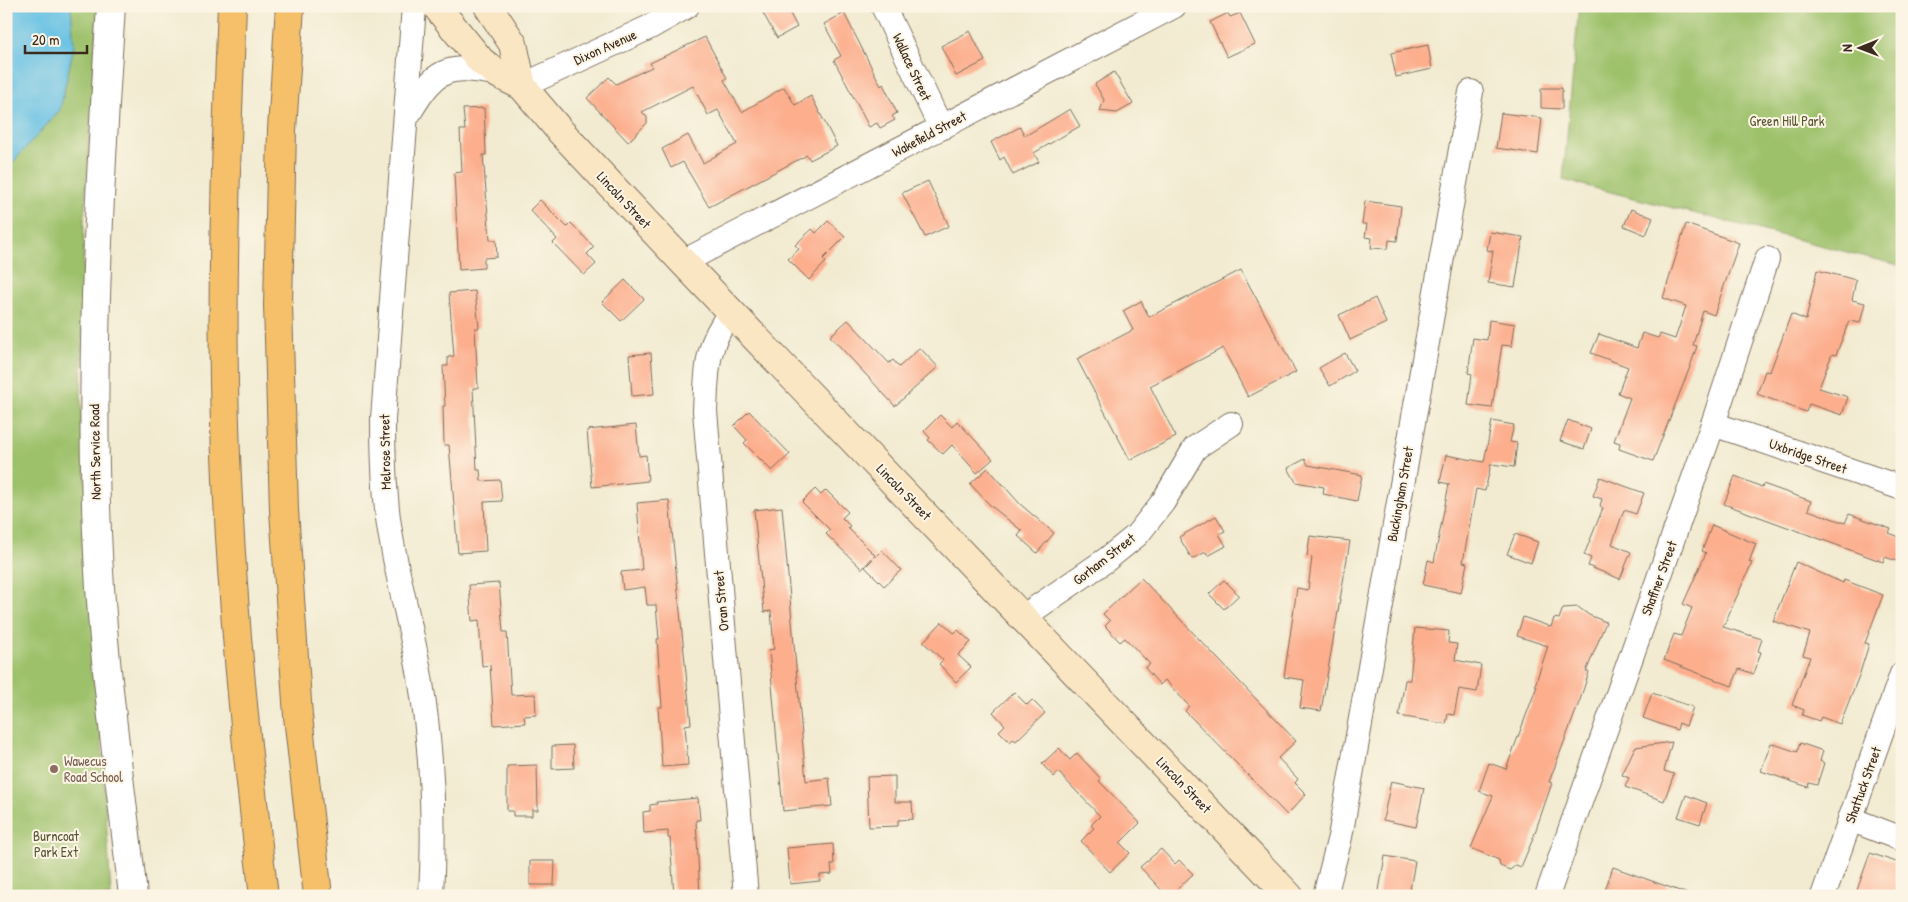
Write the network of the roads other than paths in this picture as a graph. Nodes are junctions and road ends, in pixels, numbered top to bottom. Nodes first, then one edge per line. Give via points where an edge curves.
1 (111, 6) edge
2 (232, 6) edge
3 (290, 6) edge
4 (414, 6) edge
5 (436, 6) edge
6 (488, 6) edge
7 (687, 6) edge
8 (883, 6) edge
9 (1174, 6) edge
10 (510, 80) junction
11 (1471, 92) dead end
12 (406, 118) junction
13 (941, 128) junction
14 (1767, 258) dead end
15 (683, 262) junction
16 (731, 312) junction
17 (1231, 424) dead end
18 (1713, 424) junction
19 (1902, 488) edge
20 (1023, 617) junction
21 (1902, 674) edge
22 (1850, 819) junction
23 (1902, 839) edge
24 (133, 896) edge
25 (264, 896) edge
26 (318, 896) edge
27 (432, 896) edge
28 (746, 896) edge
29 (1290, 896) edge
30 (1325, 896) edge
31 (1547, 896) edge
32 (1823, 896) edge

1 - 24 street, North Service Road via 96,269 95,437 102,615
2 - 25 highway via 224,252 225,422 238,672
3 - 26 highway via 282,130 278,304 284,510 298,716
4 - 12 street, Melrose Street
5 - 10 main road, Lincoln Street via 481,61
6 - 10 main road, Lincoln Street via 513,44
7 - 10 street, Dixon Avenue via 650,27
8 - 13 street, Wallace Street
9 - 13 street, Wakefield Street
10 - 12 street via 464,68 446,72 423,90
10 - 15 main road, Lincoln Street
11 - 30 street, Buckingham Street via 1340,837
12 - 27 street, Melrose Street via 383,420 383,462 388,517 420,678 428,743
13 - 15 street, Wakefield Street
14 - 18 street, Shaffner Street
15 - 16 main road, Lincoln Street
16 - 20 main road, Lincoln Street
16 - 28 street, Oran Street via 713,343 707,363 705,411
17 - 20 street, Gorham Street via 1195,448 1163,502 1137,535 1099,566
18 - 19 street, Uxbridge Street
18 - 31 street, Shaffner Street
20 - 29 main road, Lincoln Street
21 - 22 street, Shattuck Street
22 - 23 street
22 - 32 street, Shattuck Street

